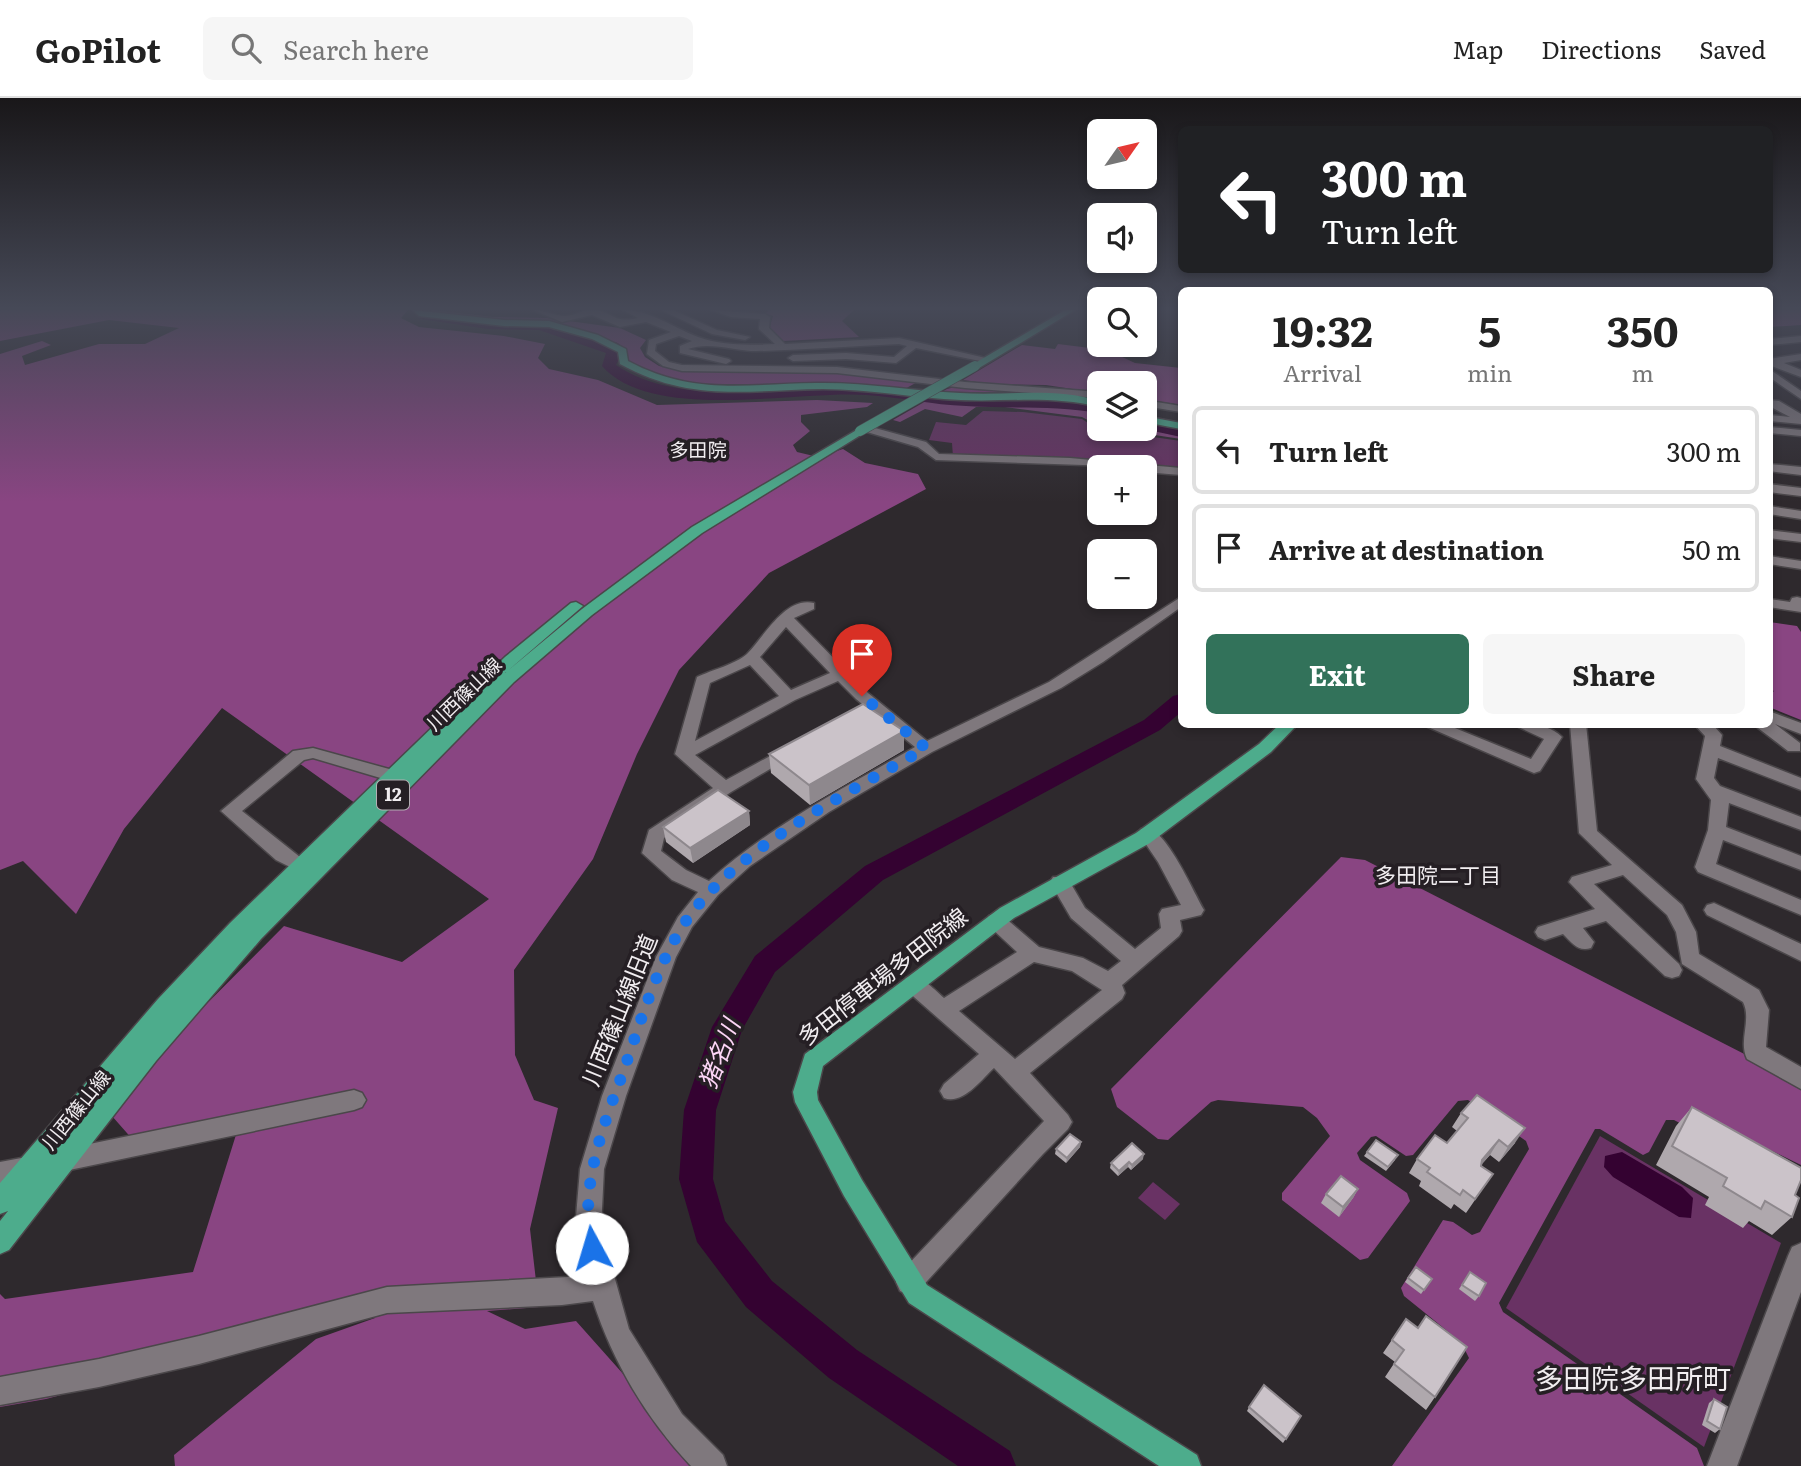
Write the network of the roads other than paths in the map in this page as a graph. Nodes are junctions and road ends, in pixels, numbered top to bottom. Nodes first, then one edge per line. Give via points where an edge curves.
1 (646, 374) edge
2 (868, 374) edge
3 (953, 374) edge
4 (1779, 374) edge
5 (1087, 394) edge
6 (1801, 396) edge
7 (1087, 402) edge
8 (1773, 403) edge
9 (1157, 405) edge
10 (1178, 409) edge
11 (1773, 418) edge
12 (1801, 420) edge
13 (1157, 421) edge
14 (1178, 425) edge
15 (859, 429) junction
16 (1773, 430) edge
17 (1801, 433) edge
18 (1087, 463) edge
19 (1773, 468) edge
20 (1157, 469) edge
21 (1801, 471) edge
22 (1178, 472) edge
23 (1773, 488) edge
24 (1801, 492) edge
25 (1773, 510) edge
26 (1801, 514) edge
27 (1773, 534) edge
28 (1801, 538) edge
29 (1773, 561) edge
30 (1801, 565) edge
31 (1773, 594) edge
32 (1799, 602) edge
33 (1178, 603) edge
34 (1773, 604) edge
35 (809, 606) dead end
36 (786, 619) junction
37 (752, 659) junction
38 (840, 674) junction
39 (789, 697) junction
40 (876, 707) junction
41 (1773, 718) edge
42 (853, 719) edge
43 (1286, 728) edge
44 (1439, 728) edge
45 (1530, 728) edge
46 (1578, 728) edge
47 (1706, 728) edge
48 (1769, 728) edge
49 (1801, 729) edge
50 (807, 743) edge
51 (1794, 747) dead end
52 (926, 748) junction
53 (1711, 749) junction
54 (683, 754) junction
55 (394, 776) junction
56 (1801, 784) edge
57 (725, 788) junction
58 (1713, 789) junction
59 (1801, 824) edge
60 (1717, 830) junction
61 (1148, 834) junction
62 (1801, 863) edge
63 (300, 865) junction
64 (1626, 867) junction
65 (1060, 882) junction
66 (711, 890) junction
67 (1801, 908) edge
68 (1714, 910) dead end
69 (1610, 912) junction
70 (996, 921) junction
71 (1568, 926) junction
72 (1545, 932) dead end
73 (1584, 942) dead end
74 (1800, 952) edge
75 (1032, 953) junction
76 (1135, 961) junction
77 (1672, 970) dead end
78 (1110, 982) junction
79 (913, 984) junction
80 (945, 1009) junction
81 (993, 1055) junction
82 (1015, 1072) junction
83 (1801, 1079) edge
84 (952, 1091) dead end
85 (354, 1100) dead end
86 (62, 1161) junction
87 (28, 1168) junction
88 (0, 1173) edge
89 (0, 1202) edge
90 (0, 1241) edge
91 (1801, 1256) edge
92 (909, 1282) junction
93 (602, 1287) junction
94 (0, 1391) edge
95 (712, 1466) edge
96 (1186, 1466) edge
97 (1722, 1466) edge

1 - 7 main road via 703,390 840,386 942,397 1063,397
2 - 5 street
3 - 15 main road, 川西篠山線 / 12, bridge
4 - 6 street
8 - 12 street
9 - 10 street
11 - 12 street
13 - 14 main road
15 - 18 street via 922,444 936,457
15 - 55 main road, 川西篠山線 / 12 via 714,511 573,608 510,660
15 - 86 main road, 川西篠山線 / 12 via 697,530 587,612 508,679 254,934
16 - 17 street
19 - 21 street
20 - 22 street
23 - 24 street
25 - 26 street
27 - 28 street
29 - 30 street
31 - 32 street
32 - 34 street via 1798,608
33 - 52 street, 川西篠山線旧道 via 1055,685
35 - 36 street
36 - 37 street
36 - 38 street
37 - 39 street
37 - 54 street via 703,680
38 - 39 street
38 - 40 street
39 - 54 street
40 - 42 street
40 - 52 street
41 - 49 street
43 - 61 main road, 多田停車場多田院線
44 - 45 street via 1534,767 1554,737
46 - 64 street via 1588,833
47 - 53 street via 1714,735
48 - 51 street
50 - 57 street
52 - 66 street, 川西篠山線旧道 via 823,808 743,861
53 - 56 street
53 - 58 street via 1705,779
54 - 57 street
55 - 63 main road, 川西篠山線 / 12
55 - 63 street via 313,753 299,755 230,811
57 - 66 street via 656,835 651,853 679,875
58 - 59 street
58 - 60 street via 1720,799
60 - 62 street
60 - 67 street via 1705,867
61 - 65 main road, 多田停車場多田院線
61 - 76 street via 1194,910 1169,914 1172,930
63 - 87 main road, 川西篠山線 / 12 via 166,1005
64 - 69 street via 1579,882
64 - 83 street via 1675,910 1686,932 1689,958 1751,996 1758,1010 1755,1052
65 - 70 main road, 多田停車場多田院線
65 - 76 street via 1079,913
66 - 93 street, 川西篠山線旧道 via 685,922 666,957 592,1169 588,1229
68 - 74 street
69 - 71 street
69 - 77 street
70 - 75 street
70 - 79 main road, 多田停車場多田院線
71 - 72 street
71 - 73 street
75 - 78 street via 1076,964
75 - 80 street
76 - 78 street
78 - 82 street via 1114,993
79 - 80 street
79 - 92 main road, 多田停車場多田院線 via 813,1061 805,1092 846,1176
80 - 81 street
81 - 82 street
81 - 84 street
82 - 92 street via 1060,1122
85 - 86 street
86 - 87 street
86 - 90 main road, 川西篠山線 / 12
87 - 88 street
87 - 89 main road, 川西篠山線 / 12
91 - 97 street
92 - 96 main road, 多田停車場多田院線 via 918,1294
93 - 94 street via 387,1300 174,1356
93 - 95 street, 川西篠山線旧道 via 618,1336 672,1424

